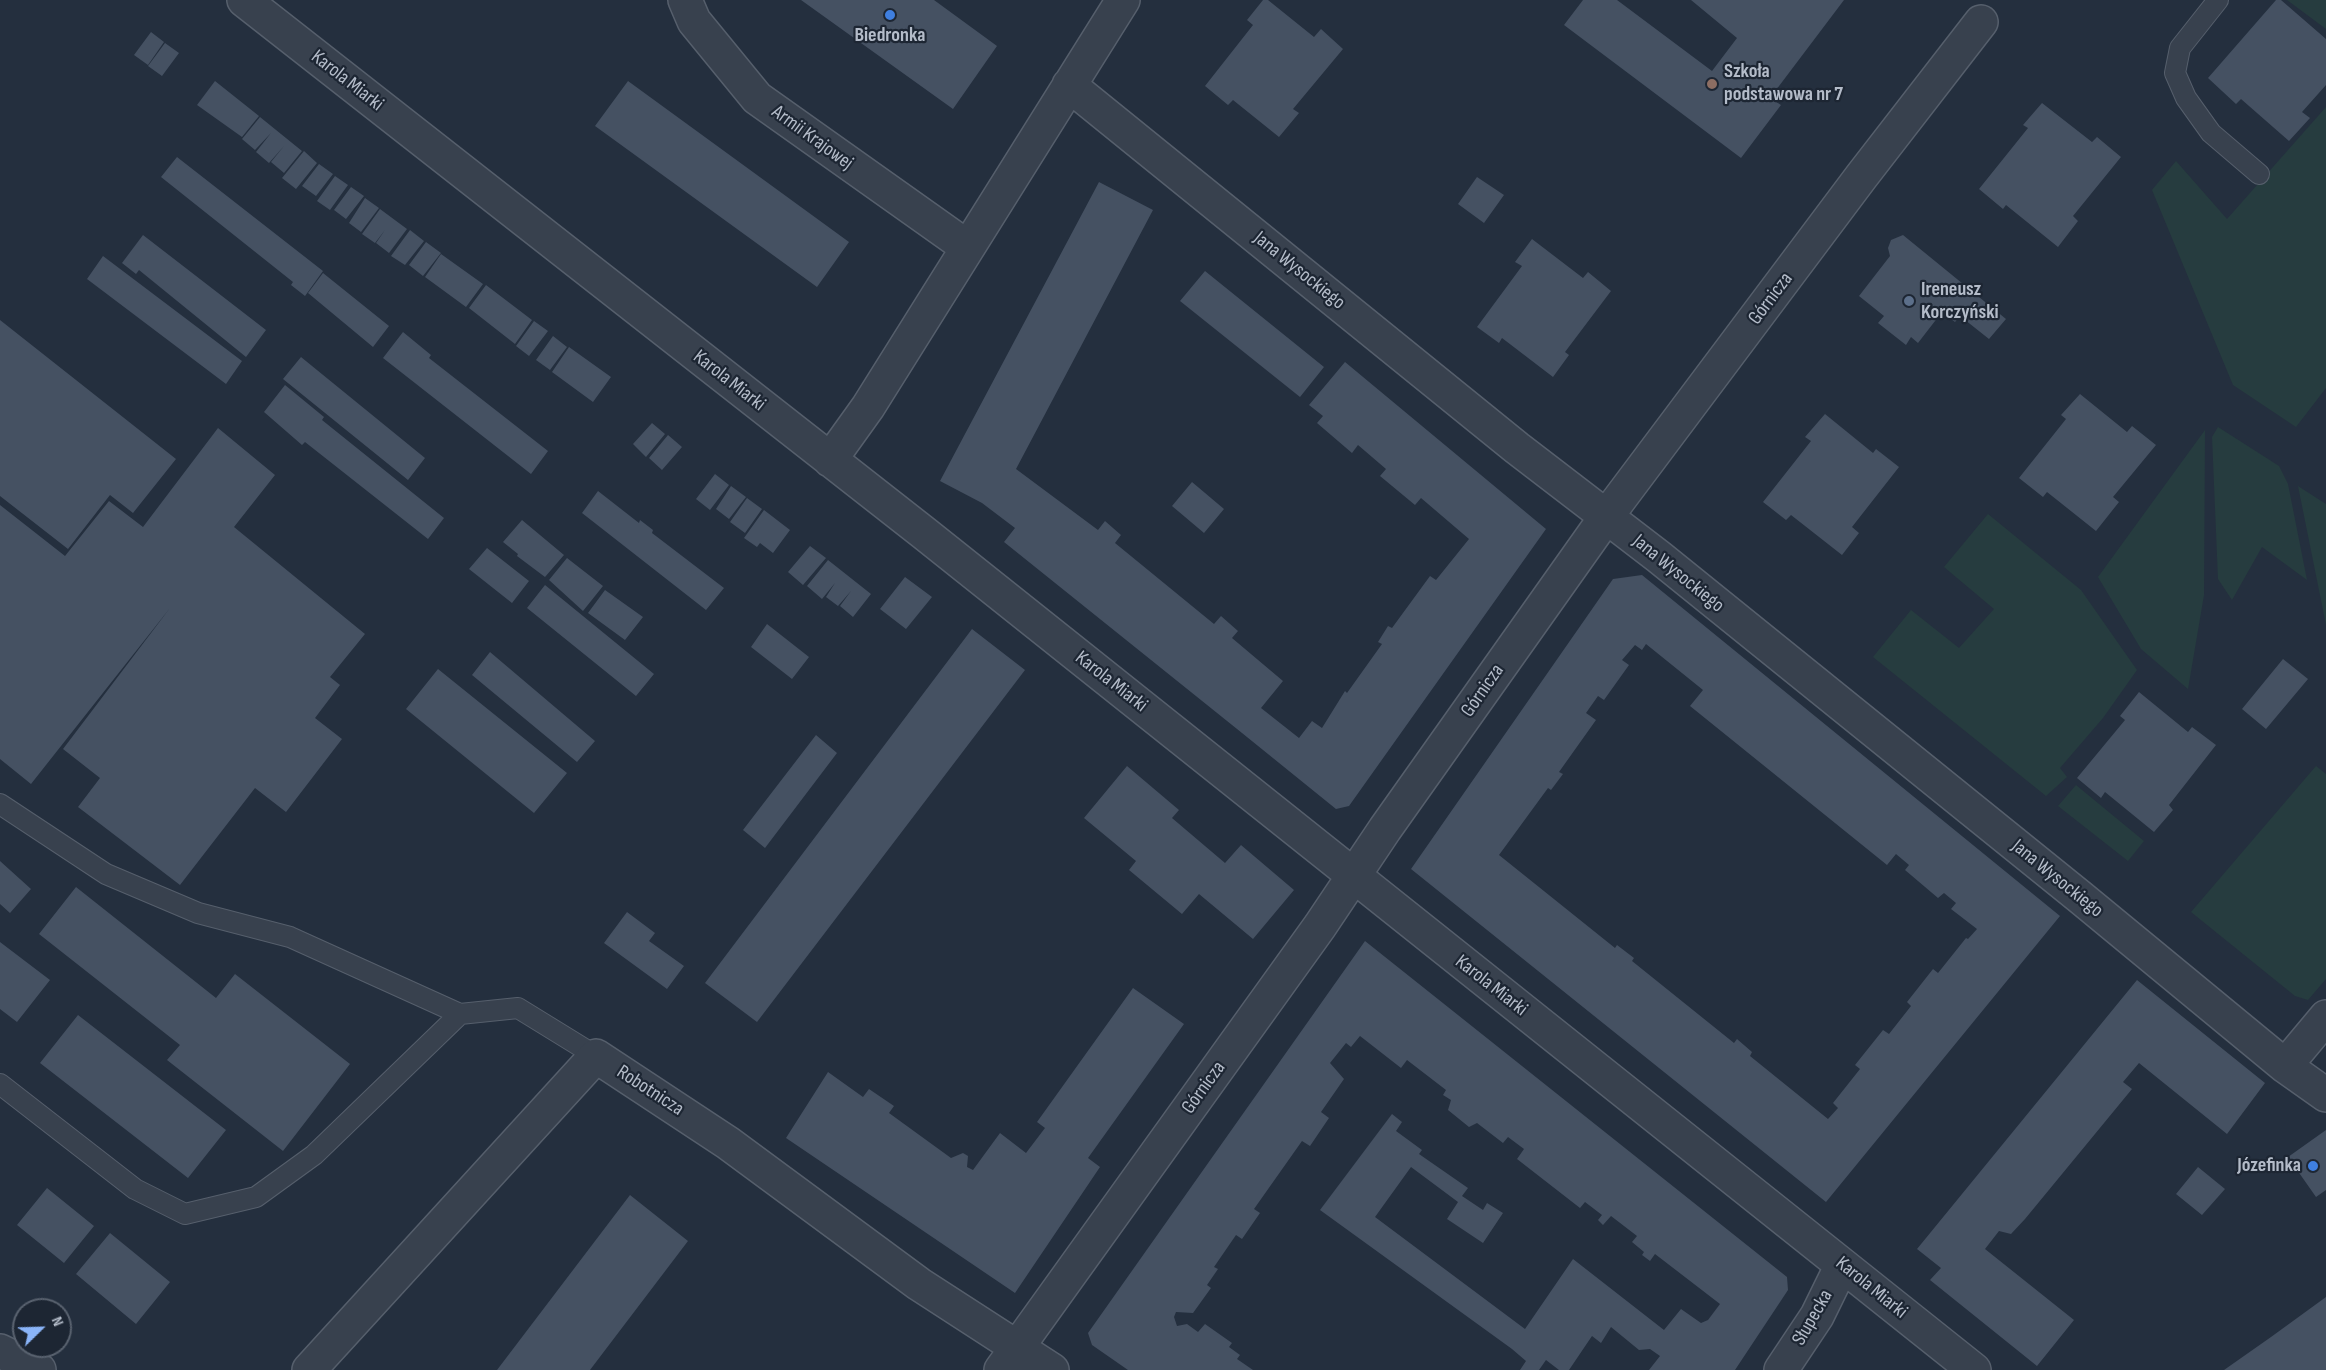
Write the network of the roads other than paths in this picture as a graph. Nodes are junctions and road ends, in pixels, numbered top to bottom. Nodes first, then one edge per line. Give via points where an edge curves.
1 (244, 0) edge
2 (685, 0) edge
3 (1122, 0) edge
4 (2218, 0) edge
5 (1981, 22) dead end
6 (1070, 85) junction
7 (2259, 174) dead end
8 (967, 247) junction
9 (830, 460) junction
10 (1606, 517) junction
11 (0, 804) edge
12 (1354, 877) junction
13 (460, 1014) junction
14 (2326, 1017) edge
15 (596, 1056) junction
16 (2285, 1066) junction
17 (0, 1084) edge
18 (2326, 1095) edge
19 (1842, 1265) junction
20 (0, 1351) edge
21 (1009, 1358) edge
22 (39, 1370) edge
23 (309, 1370) edge
24 (1052, 1370) edge
25 (1781, 1370) edge
26 (1974, 1370) edge

1 - 9 street, Karola Miarki
2 - 8 street, Armii Krajowej via 694,21 757,98
3 - 6 street
4 - 7 lane via 2180,48 2175,73 2186,98 2211,133
5 - 10 street, Górnicza
6 - 8 street
6 - 10 street, Jana Wysockiego
8 - 9 street via 868,407
9 - 12 street, Karola Miarki
10 - 12 street, Górnicza
10 - 16 street, Jana Wysockiego
11 - 13 lane via 106,874 198,913 290,938
12 - 19 street, Karola Miarki
12 - 21 street, Górnicza
13 - 15 lane via 519,1008
13 - 17 lane via 314,1155 256,1197 185,1214 135,1189
14 - 16 street
15 - 21 street, Robotnicza via 728,1143 918,1284
15 - 23 street, Robotnicza
16 - 18 street, Jana Wysockiego
19 - 25 street, Słupecka via 1817,1316
19 - 26 street, Karola Miarki
20 - 22 street
21 - 24 street, Robotnicza

